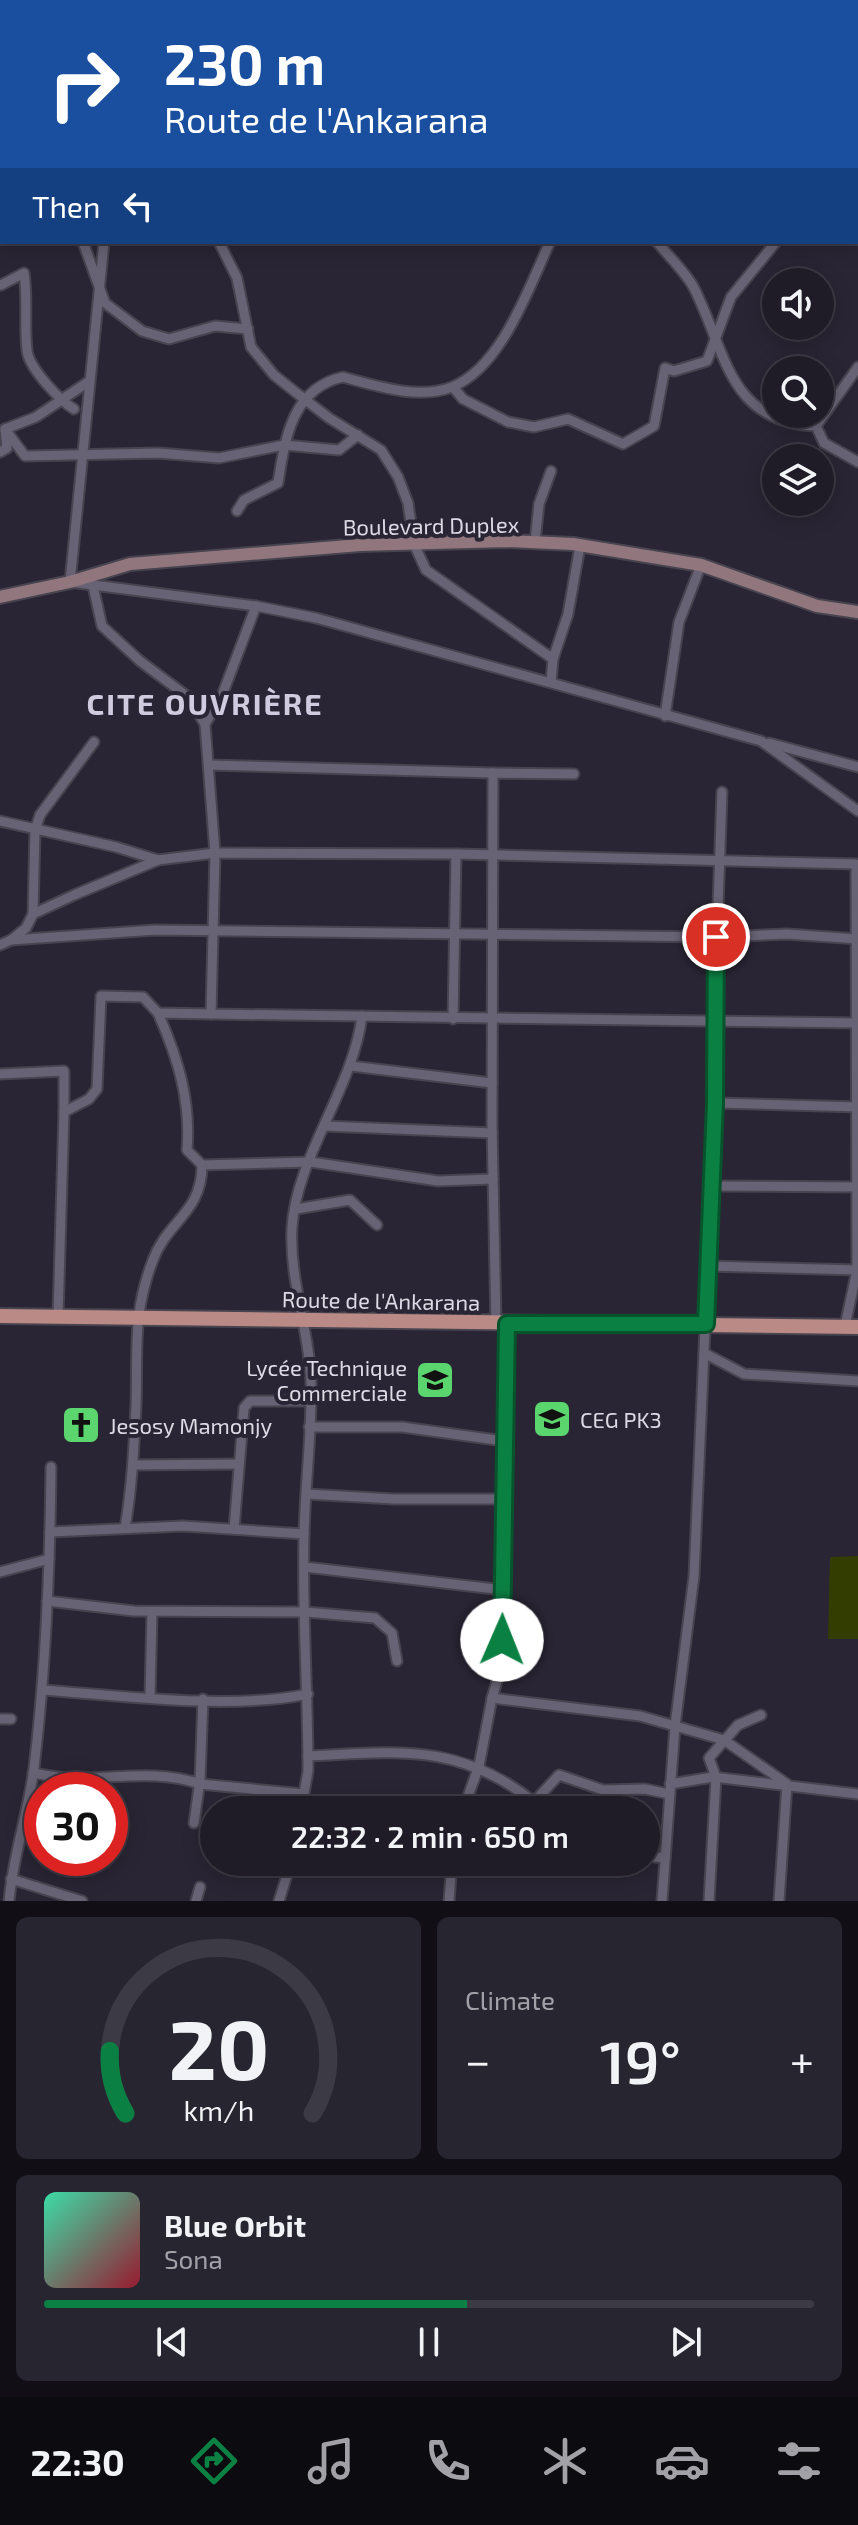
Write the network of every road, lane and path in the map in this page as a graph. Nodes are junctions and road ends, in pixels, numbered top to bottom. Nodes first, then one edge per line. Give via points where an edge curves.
1 (84, 244) edge
2 (104, 244) edge
3 (220, 244) edge
4 (549, 244) edge
5 (659, 244) edge
6 (774, 244) edge
7 (1, 285) edge
8 (98, 288) junction
9 (248, 329) junction
10 (715, 335) junction
11 (858, 367) edge
12 (88, 382) junction
13 (453, 387) junction
14 (304, 399) junction
15 (60, 401) junction
16 (834, 401) edge
17 (74, 409) dead end
18 (762, 411) edge
19 (817, 428) edge
20 (5, 429) junction
21 (358, 435) junction
22 (284, 445) junction
23 (0, 452) edge
24 (82, 456) junction
25 (858, 462) edge
26 (551, 471) dead end
27 (237, 511) dead end
28 (535, 542) junction
29 (414, 544) junction
30 (580, 546) junction
31 (701, 565) junction
32 (70, 582) junction
33 (93, 586) junction
34 (0, 597) edge
35 (256, 606) junction
36 (858, 612) edge
37 (553, 659) junction
38 (551, 682) junction
39 (665, 716) junction
40 (205, 724) junction
41 (761, 741) junction
42 (94, 742) dead end
43 (210, 765) junction
44 (858, 767) edge
45 (493, 773) junction
46 (574, 774) dead end
47 (722, 792) dead end
48 (858, 811) edge
49 (0, 821) edge
50 (35, 830) junction
51 (215, 853) junction
52 (456, 854) junction
53 (493, 858) junction
54 (718, 859) junction
55 (158, 860) junction
56 (33, 914) junction
57 (213, 930) junction
58 (455, 934) junction
59 (494, 934) junction
60 (716, 937) junction
61 (857, 939) edge
62 (11, 940) junction
63 (0, 945) edge
64 (158, 1013) junction
65 (211, 1014) junction
66 (362, 1016) junction
67 (493, 1017) junction
68 (453, 1019) junction
69 (714, 1021) junction
70 (857, 1023) edge
71 (351, 1066) junction
72 (0, 1074) edge
73 (492, 1083) junction
74 (715, 1103) junction
75 (856, 1107) edge
76 (64, 1112) junction
77 (325, 1126) junction
78 (492, 1133) junction
79 (311, 1162) junction
80 (202, 1165) junction
81 (493, 1179) junction
82 (711, 1186) junction
83 (856, 1187) edge
84 (296, 1209) junction
85 (377, 1225) dead end
86 (707, 1266) junction
87 (857, 1270) edge
88 (0, 1316) edge
89 (58, 1316) junction
90 (137, 1317) junction
91 (304, 1322) junction
92 (501, 1324) junction
93 (706, 1324) junction
94 (852, 1327) edge
95 (704, 1353) junction
96 (858, 1381) edge
97 (310, 1401) junction
98 (309, 1427) junction
99 (504, 1441) junction
100 (238, 1464) junction
101 (133, 1465) junction
102 (51, 1467) dead end
103 (307, 1494) junction
104 (503, 1499) junction
105 (125, 1528) junction
106 (234, 1529) junction
107 (50, 1532) junction
108 (304, 1534) junction
109 (49, 1559) junction
110 (305, 1567) junction
111 (0, 1572) edge
112 (504, 1590) junction
113 (47, 1601) junction
114 (152, 1612) junction
115 (306, 1612) junction
116 (397, 1661) dead end
117 (43, 1690) junction
118 (308, 1694) junction
119 (150, 1697) junction
120 (492, 1698) junction
121 (203, 1699) junction
122 (761, 1715) dead end
123 (675, 1726) junction
124 (724, 1740) junction
125 (308, 1756) junction
126 (479, 1766) junction
127 (33, 1772) edge
128 (716, 1777) junction
129 (128, 1778) edge
130 (200, 1784) junction
131 (787, 1784) junction
132 (670, 1789) junction
133 (304, 1794) joint
134 (858, 1794) edge
135 (468, 1796) edge
136 (24, 1816) edge
137 (194, 1823) dead end
138 (660, 1857) edge
139 (665, 1858) junction
140 (287, 1876) edge
141 (451, 1876) edge
142 (11, 1879) junction
143 (200, 1887) dead end
144 (9, 1901) edge
145 (82, 1901) edge
146 (196, 1901) edge
147 (279, 1901) edge
148 (449, 1901) edge
149 (662, 1901) edge
150 (709, 1901) edge
151 (779, 1901) edge

1 - 8 street
2 - 8 street
3 - 9 street via 237,278
4 - 13 street via 492,358
5 - 10 street via 694,286
6 - 10 street via 731,297
7 - 15 street via 24,273 26,354
8 - 9 street via 105,303 142,331 169,339 215,326
8 - 12 street
9 - 14 street via 251,347
10 - 13 street via 707,361 674,371 665,368 654,426 623,444 568,419 534,427 508,422 463,399
10 - 18 street via 742,396
11 - 16 street
12 - 15 street
12 - 24 street
13 - 14 street via 415,392 343,377
14 - 21 street
14 - 22 street via 287,428
15 - 17 street
15 - 20 street
19 - 25 street via 824,443
20 - 23 street via 7,448
20 - 24 street via 25,456
21 - 22 street via 339,450
21 - 29 street via 381,450 398,477
22 - 24 street via 219,458 158,453
22 - 27 street via 278,483 244,500
24 - 32 street
26 - 28 street via 539,504
28 - 29 street, Boulevard Duplex
28 - 30 street, Boulevard Duplex
29 - 32 street, Boulevard Duplex via 130,564
29 - 37 street via 426,570 439,582
30 - 31 street, Boulevard Duplex
30 - 37 street via 568,614
31 - 36 street, Boulevard Duplex via 817,606
31 - 39 street via 679,622
32 - 33 street
32 - 34 street, Boulevard Duplex
33 - 35 street
33 - 40 street via 102,626 188,697
35 - 38 street
35 - 40 street via 221,698
37 - 38 street
38 - 39 street
39 - 41 street
40 - 43 street
41 - 44 street
41 - 48 street
42 - 50 street via 40,815
43 - 45 street
43 - 51 street
45 - 46 street
45 - 53 street
47 - 54 street
49 - 50 street
50 - 55 street
50 - 56 street
51 - 52 street
51 - 55 street
51 - 57 street
52 - 53 street
52 - 58 street
53 - 54 street
53 - 59 street
54 - 60 street
54 - 61 street via 856,864
55 - 56 street
56 - 62 street
57 - 58 street
57 - 62 street
57 - 65 street
58 - 59 street
58 - 68 street
59 - 60 street
59 - 67 street
60 - 61 street via 787,934
60 - 69 street
61 - 70 street
62 - 63 street
64 - 65 street
64 - 76 street via 143,997 101,996 97,1089
64 - 80 street via 187,1096 187,1150
65 - 66 street
66 - 68 street
66 - 71 street
67 - 68 street
67 - 69 street
67 - 73 street
69 - 70 street
69 - 74 street
70 - 75 street
71 - 73 street
71 - 77 street
72 - 76 street via 64,1071
73 - 78 street
74 - 75 street
74 - 82 street
75 - 83 street
76 - 89 street
77 - 78 street
77 - 79 street
78 - 81 street
79 - 80 street
79 - 81 street via 438,1181
79 - 84 street
80 - 90 street via 199,1194 159,1244
81 - 92 street
82 - 83 street
82 - 86 street
83 - 87 street
84 - 85 street via 350,1200
84 - 91 street via 295,1287
86 - 87 street
86 - 93 street
87 - 94 street
88 - 89 main road, Route de l'Ankarana
89 - 90 main road, Route de l'Ankarana
90 - 91 main road, Route de l'Ankarana
90 - 101 street
91 - 92 main road, Route de l'Ankarana
91 - 97 street
92 - 93 main road, Route de l'Ankarana
92 - 99 street
93 - 94 main road, Route de l'Ankarana
93 - 95 street
95 - 96 street via 744,1374
95 - 123 street via 694,1576
97 - 98 street
97 - 100 street via 250,1401 241,1424
98 - 99 street via 402,1427
98 - 103 street
99 - 104 street
100 - 101 street
100 - 106 street
101 - 105 street
102 - 107 street
103 - 104 street
103 - 108 street
104 - 112 street
105 - 106 street
105 - 107 street
106 - 108 street
107 - 109 street
108 - 110 street
109 - 111 street
109 - 113 street
110 - 112 street
110 - 115 street
112 - 120 street via 502,1664
113 - 114 street
113 - 117 street
114 - 115 street
114 - 119 street
115 - 116 street via 375,1618 392,1633
115 - 118 street
117 - 119 street
117 - 127 street
118 - 121 street via 277,1701
118 - 125 street
119 - 121 street
120 - 123 street via 640,1716
120 - 126 street
121 - 130 street
122 - 124 street via 738,1725
123 - 124 street
123 - 132 street
124 - 128 street via 709,1758
124 - 131 street
125 - 126 street via 405,1753
125 - 133 street
126 - 132 street via 534,1802 559,1775 603,1790
126 - 135 street
128 - 131 street
128 - 132 street
128 - 150 street
129 - 130 street via 184,1778
130 - 133 street
130 - 137 street
131 - 134 street
131 - 151 street
132 - 139 street
136 - 142 street
138 - 139 street
139 - 149 street
140 - 147 street
141 - 148 street
142 - 144 street
142 - 145 street
143 - 146 street

